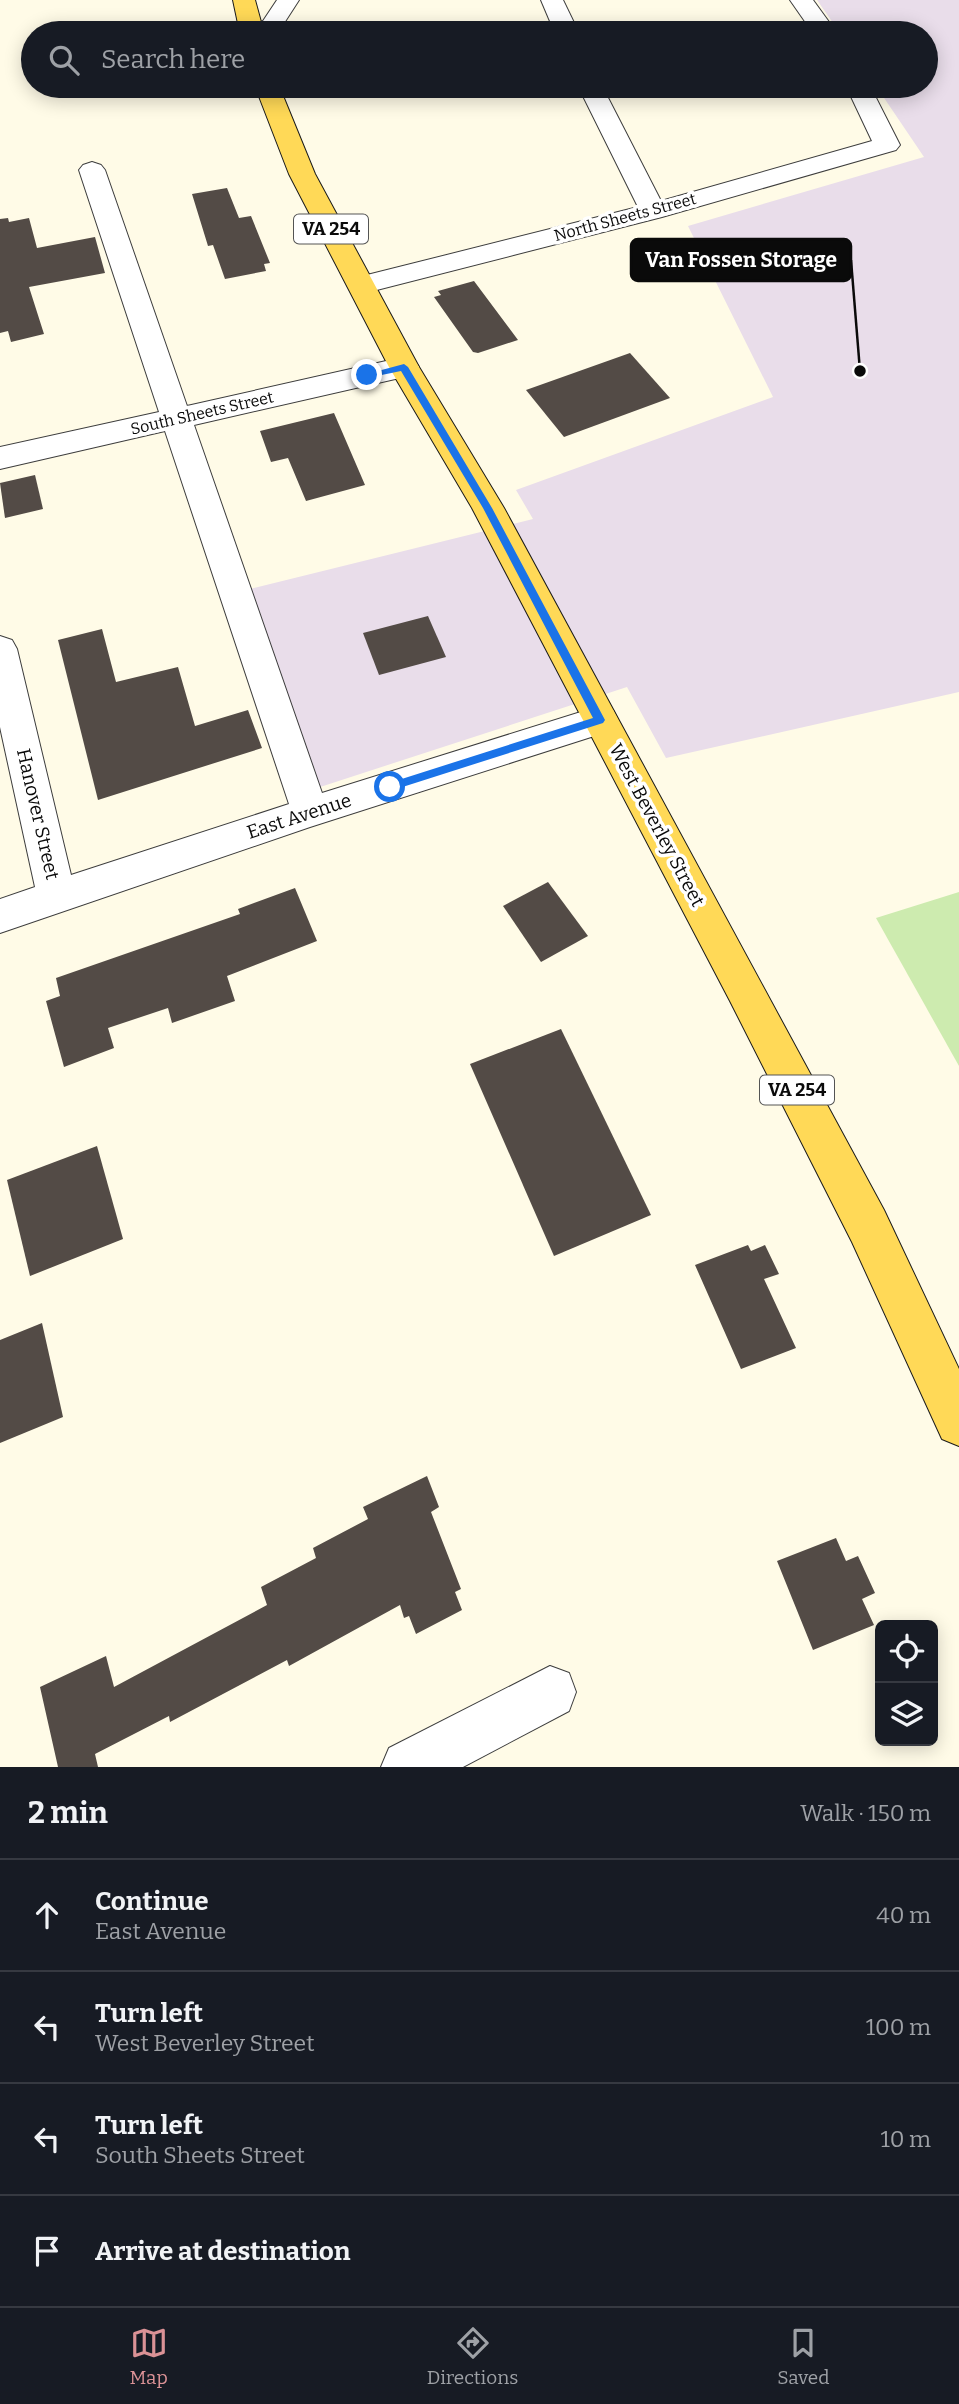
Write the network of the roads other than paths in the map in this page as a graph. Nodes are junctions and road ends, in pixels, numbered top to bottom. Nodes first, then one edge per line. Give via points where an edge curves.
1 (244, 0) edge
2 (288, 0) edge
3 (552, 0) edge
4 (801, 0) edge
5 (249, 21) edge
6 (274, 21) edge
7 (562, 21) edge
8 (816, 21) edge
9 (272, 98) edge
10 (596, 98) edge
11 (864, 98) edge
12 (92, 170) dead end
13 (653, 211) junction
14 (361, 285) junction
15 (404, 367) junction
16 (177, 419) junction
17 (0, 458) edge
18 (0, 649) edge
19 (600, 720) junction
20 (310, 812) junction
21 (57, 897) junction
22 (0, 916) edge
23 (959, 1422) edge
24 (550, 1692) dead end
25 (408, 1767) edge

1 - 5 main road
2 - 6 street
3 - 7 street
4 - 8 street
9 - 14 main road, West Beverley Street / VA 254 via 302,174
10 - 13 street
11 - 13 street, North Sheets Street via 887,145
12 - 16 street
13 - 14 street, North Sheets Street
14 - 15 main road, West Beverley Street / VA 254
15 - 16 street, South Sheets Street
15 - 19 main road, West Beverley Street / VA 254 via 488,508
16 - 17 street, South Sheets Street
16 - 20 street
18 - 21 street, Hanover Street
19 - 20 street, East Avenue
19 - 23 main road, West Beverley Street / VA 254 via 868,1226
20 - 21 street, East Avenue
21 - 22 street, East Avenue
24 - 25 street

